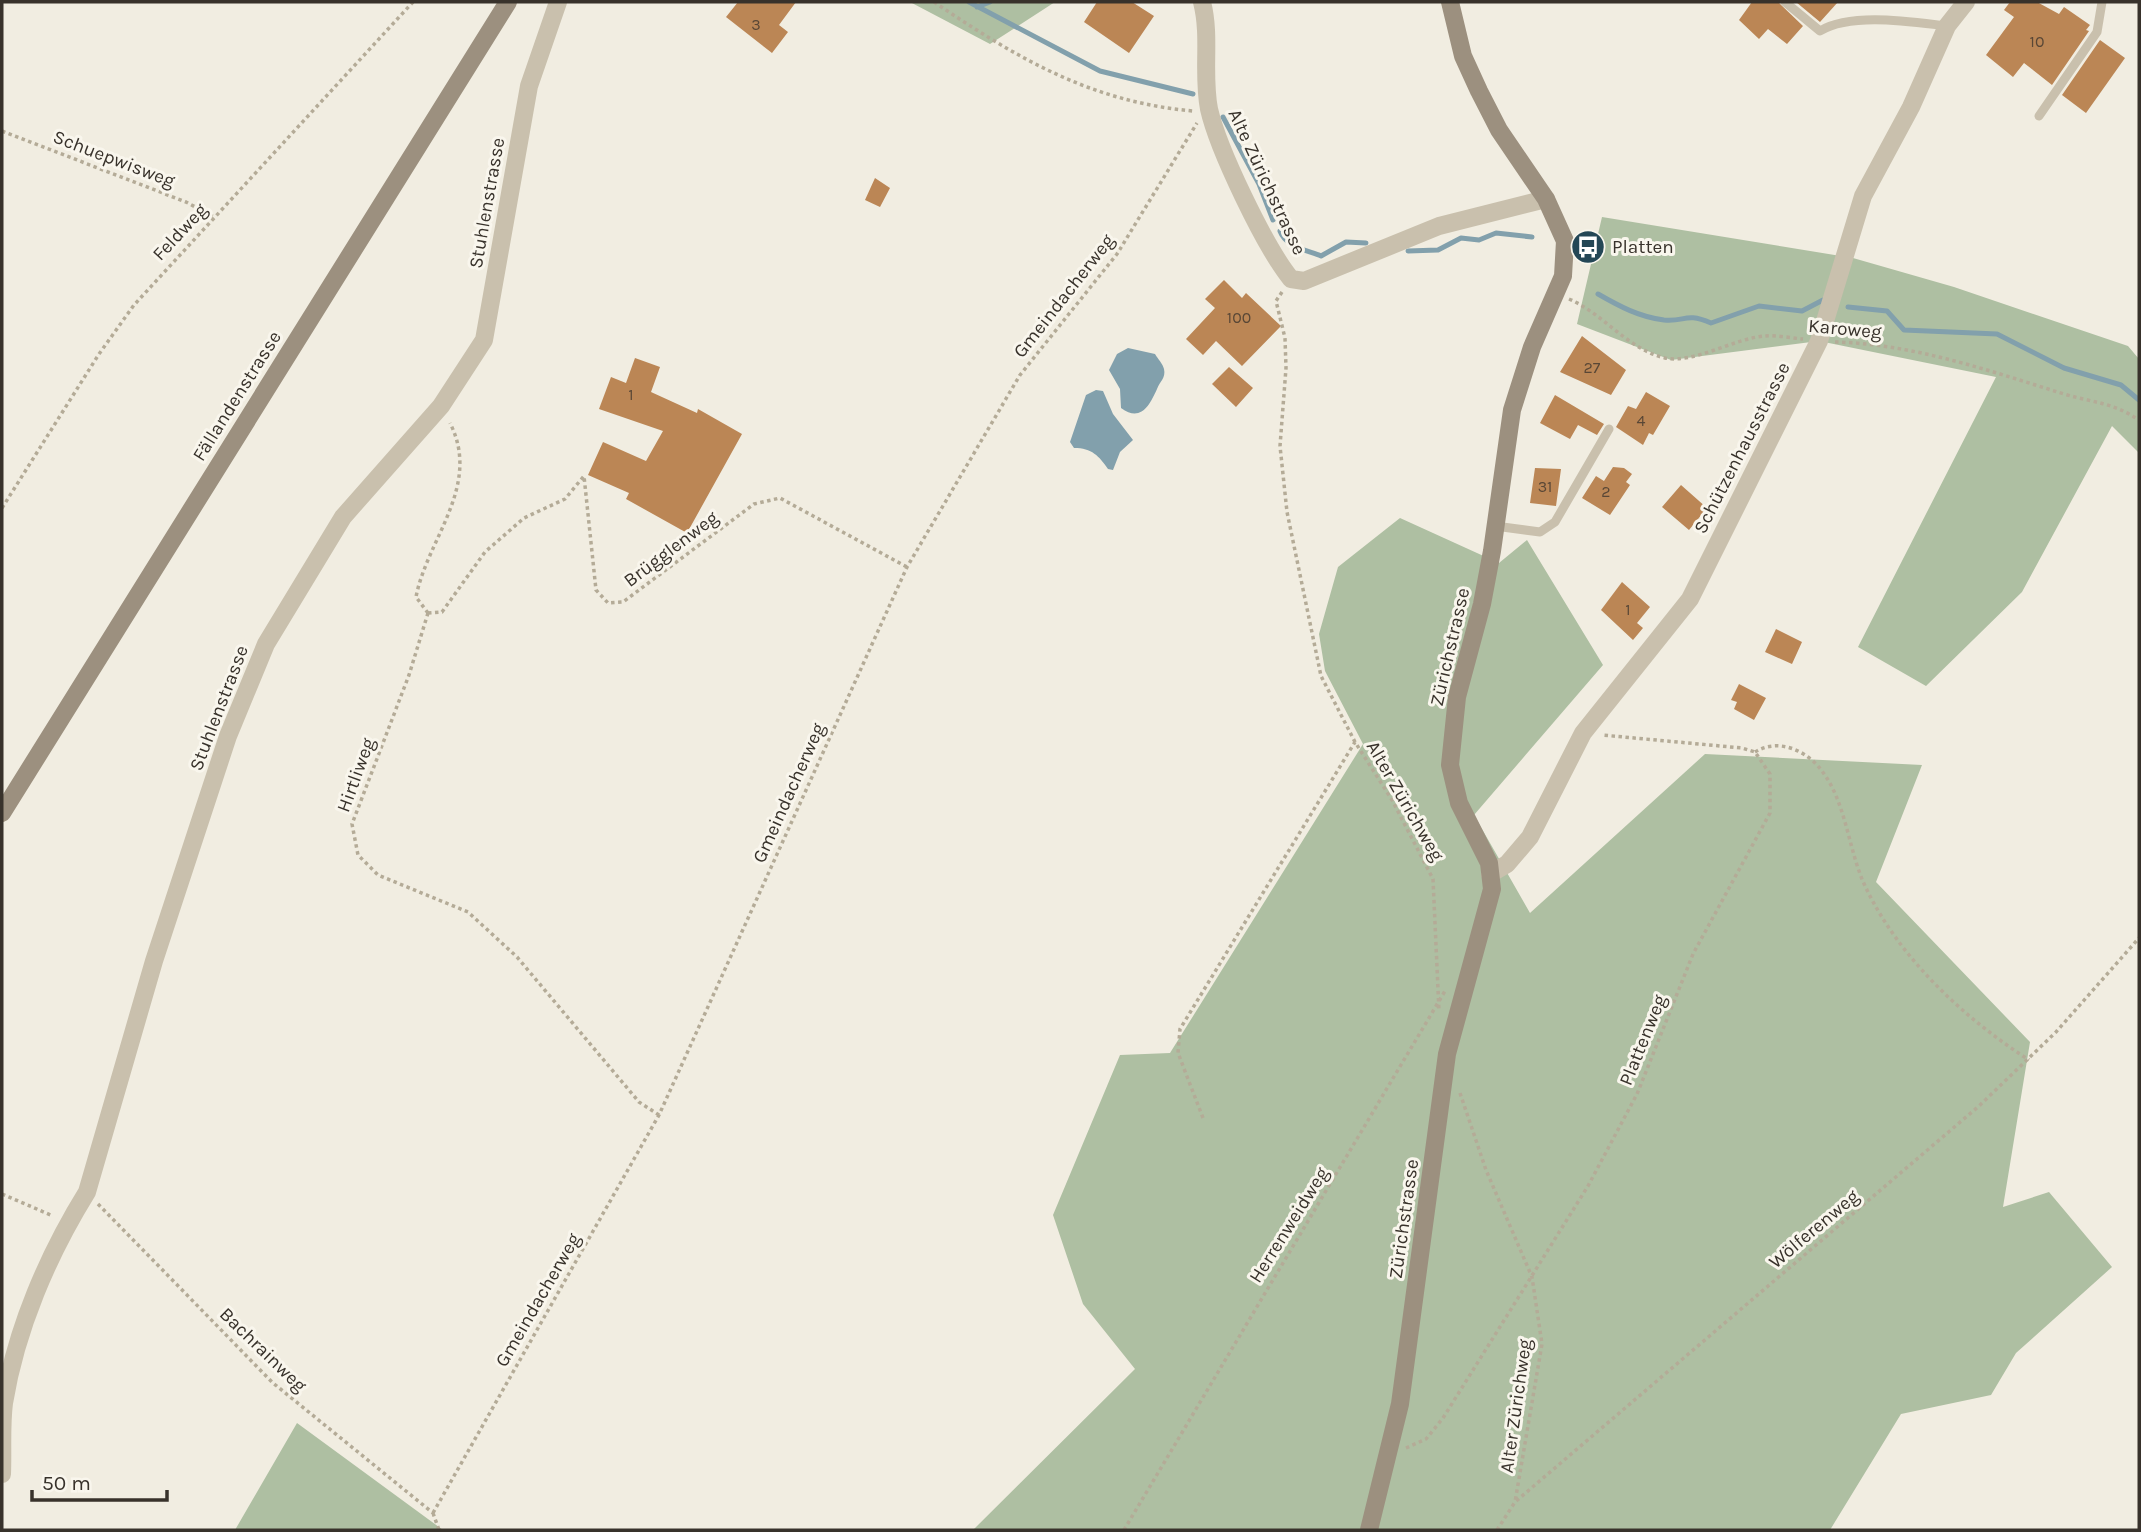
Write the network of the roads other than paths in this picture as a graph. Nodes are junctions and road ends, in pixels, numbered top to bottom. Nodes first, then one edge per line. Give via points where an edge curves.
1 (508, 2) edge
2 (558, 2) edge
3 (1202, 2) edge
4 (1450, 2) edge
5 (1786, 2) edge
6 (1966, 2) edge
7 (2102, 2) edge
8 (1947, 26) junction
9 (2039, 116) dead end
10 (1546, 199) junction
11 (1609, 429) dead end
12 (1495, 526) junction
13 (2, 813) edge
14 (1490, 874) junction
15 (2, 1474) edge
16 (1369, 1530) edge

1 - 13 street, Fällandenstrasse
2 - 15 street, Stuhlenstrasse via 529,86 484,340 441,406 342,517 266,644 219,762 154,961 87,1192 44,1272 21,1338 4,1404
3 - 10 street, Alte Zürichstrasse via 1208,24 1209,110 1277,261 1291,279 1304,281 1439,226
4 - 10 street, Zürichstrasse via 1463,56 1479,91 1499,130
5 - 8 lane via 1820,31 1830,25 1891,20
6 - 8 street, Schützenhausstrasse
7 - 9 lane via 2096,32
8 - 14 street, Schützenhausstrasse via 1911,107 1863,196 1819,341 1690,599 1583,733 1530,837 1507,864
10 - 12 street, Zürichstrasse via 1565,241 1563,276 1511,410
11 - 12 lane via 1555,522 1540,532
12 - 14 street, Zürichstrasse via 1482,604 1457,697 1450,765 1459,803 1483,848
14 - 16 street, Zürichstrasse via 1492,889 1447,1054 1400,1404

